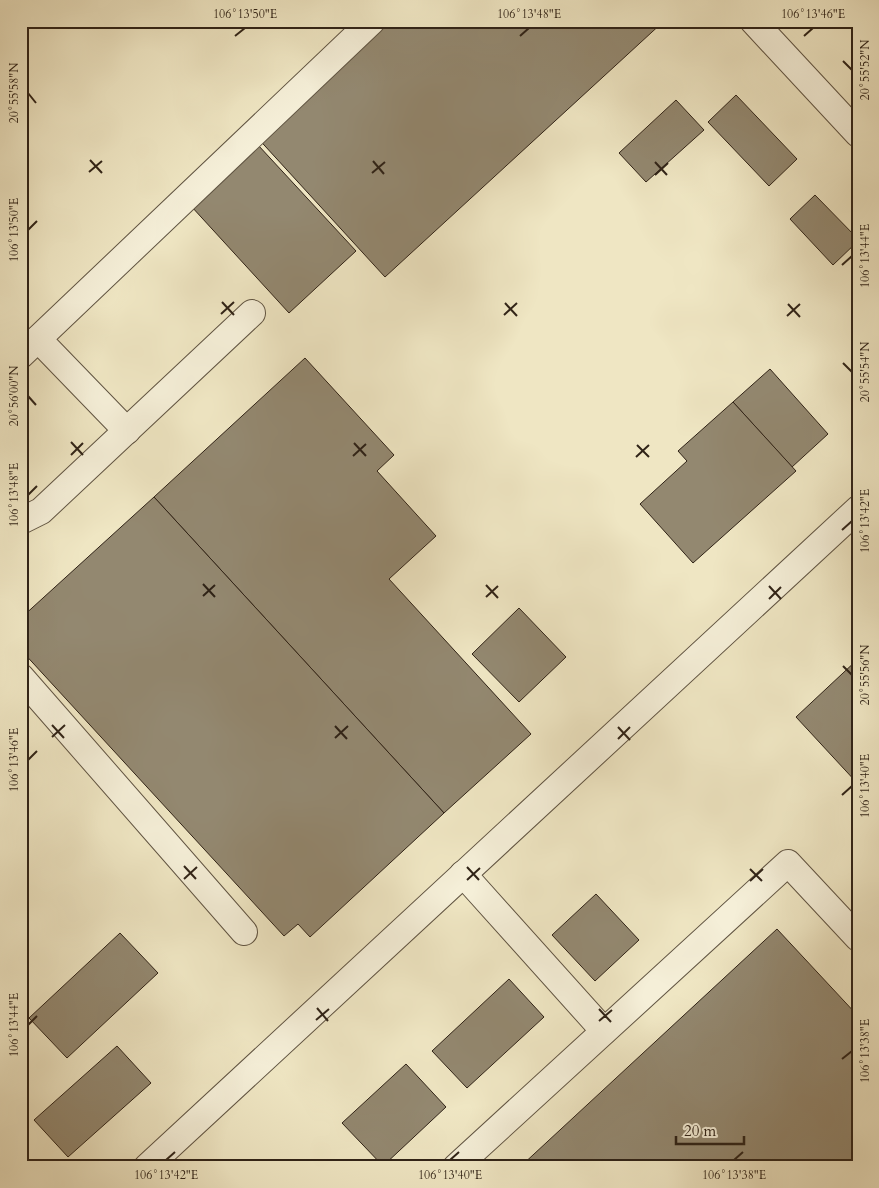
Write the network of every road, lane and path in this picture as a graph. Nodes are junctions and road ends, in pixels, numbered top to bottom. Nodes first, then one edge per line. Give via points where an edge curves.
1 (372, 21) edge
2 (753, 21) edge
3 (858, 134) edge
4 (252, 313) dead end
5 (29, 347) edge
6 (127, 431) junction
7 (858, 509) edge
8 (21, 521) edge
9 (21, 677) edge
10 (463, 874) junction
11 (244, 932) dead end
12 (858, 938) edge
13 (604, 1031) junction
14 (147, 1167) edge
15 (456, 1167) edge

1 - 5 street
2 - 3 street
4 - 6 street
5 - 6 street
6 - 8 street via 41,511
7 - 10 street
9 - 11 street
10 - 13 street
10 - 14 street
12 - 13 street via 788,863
13 - 15 street

